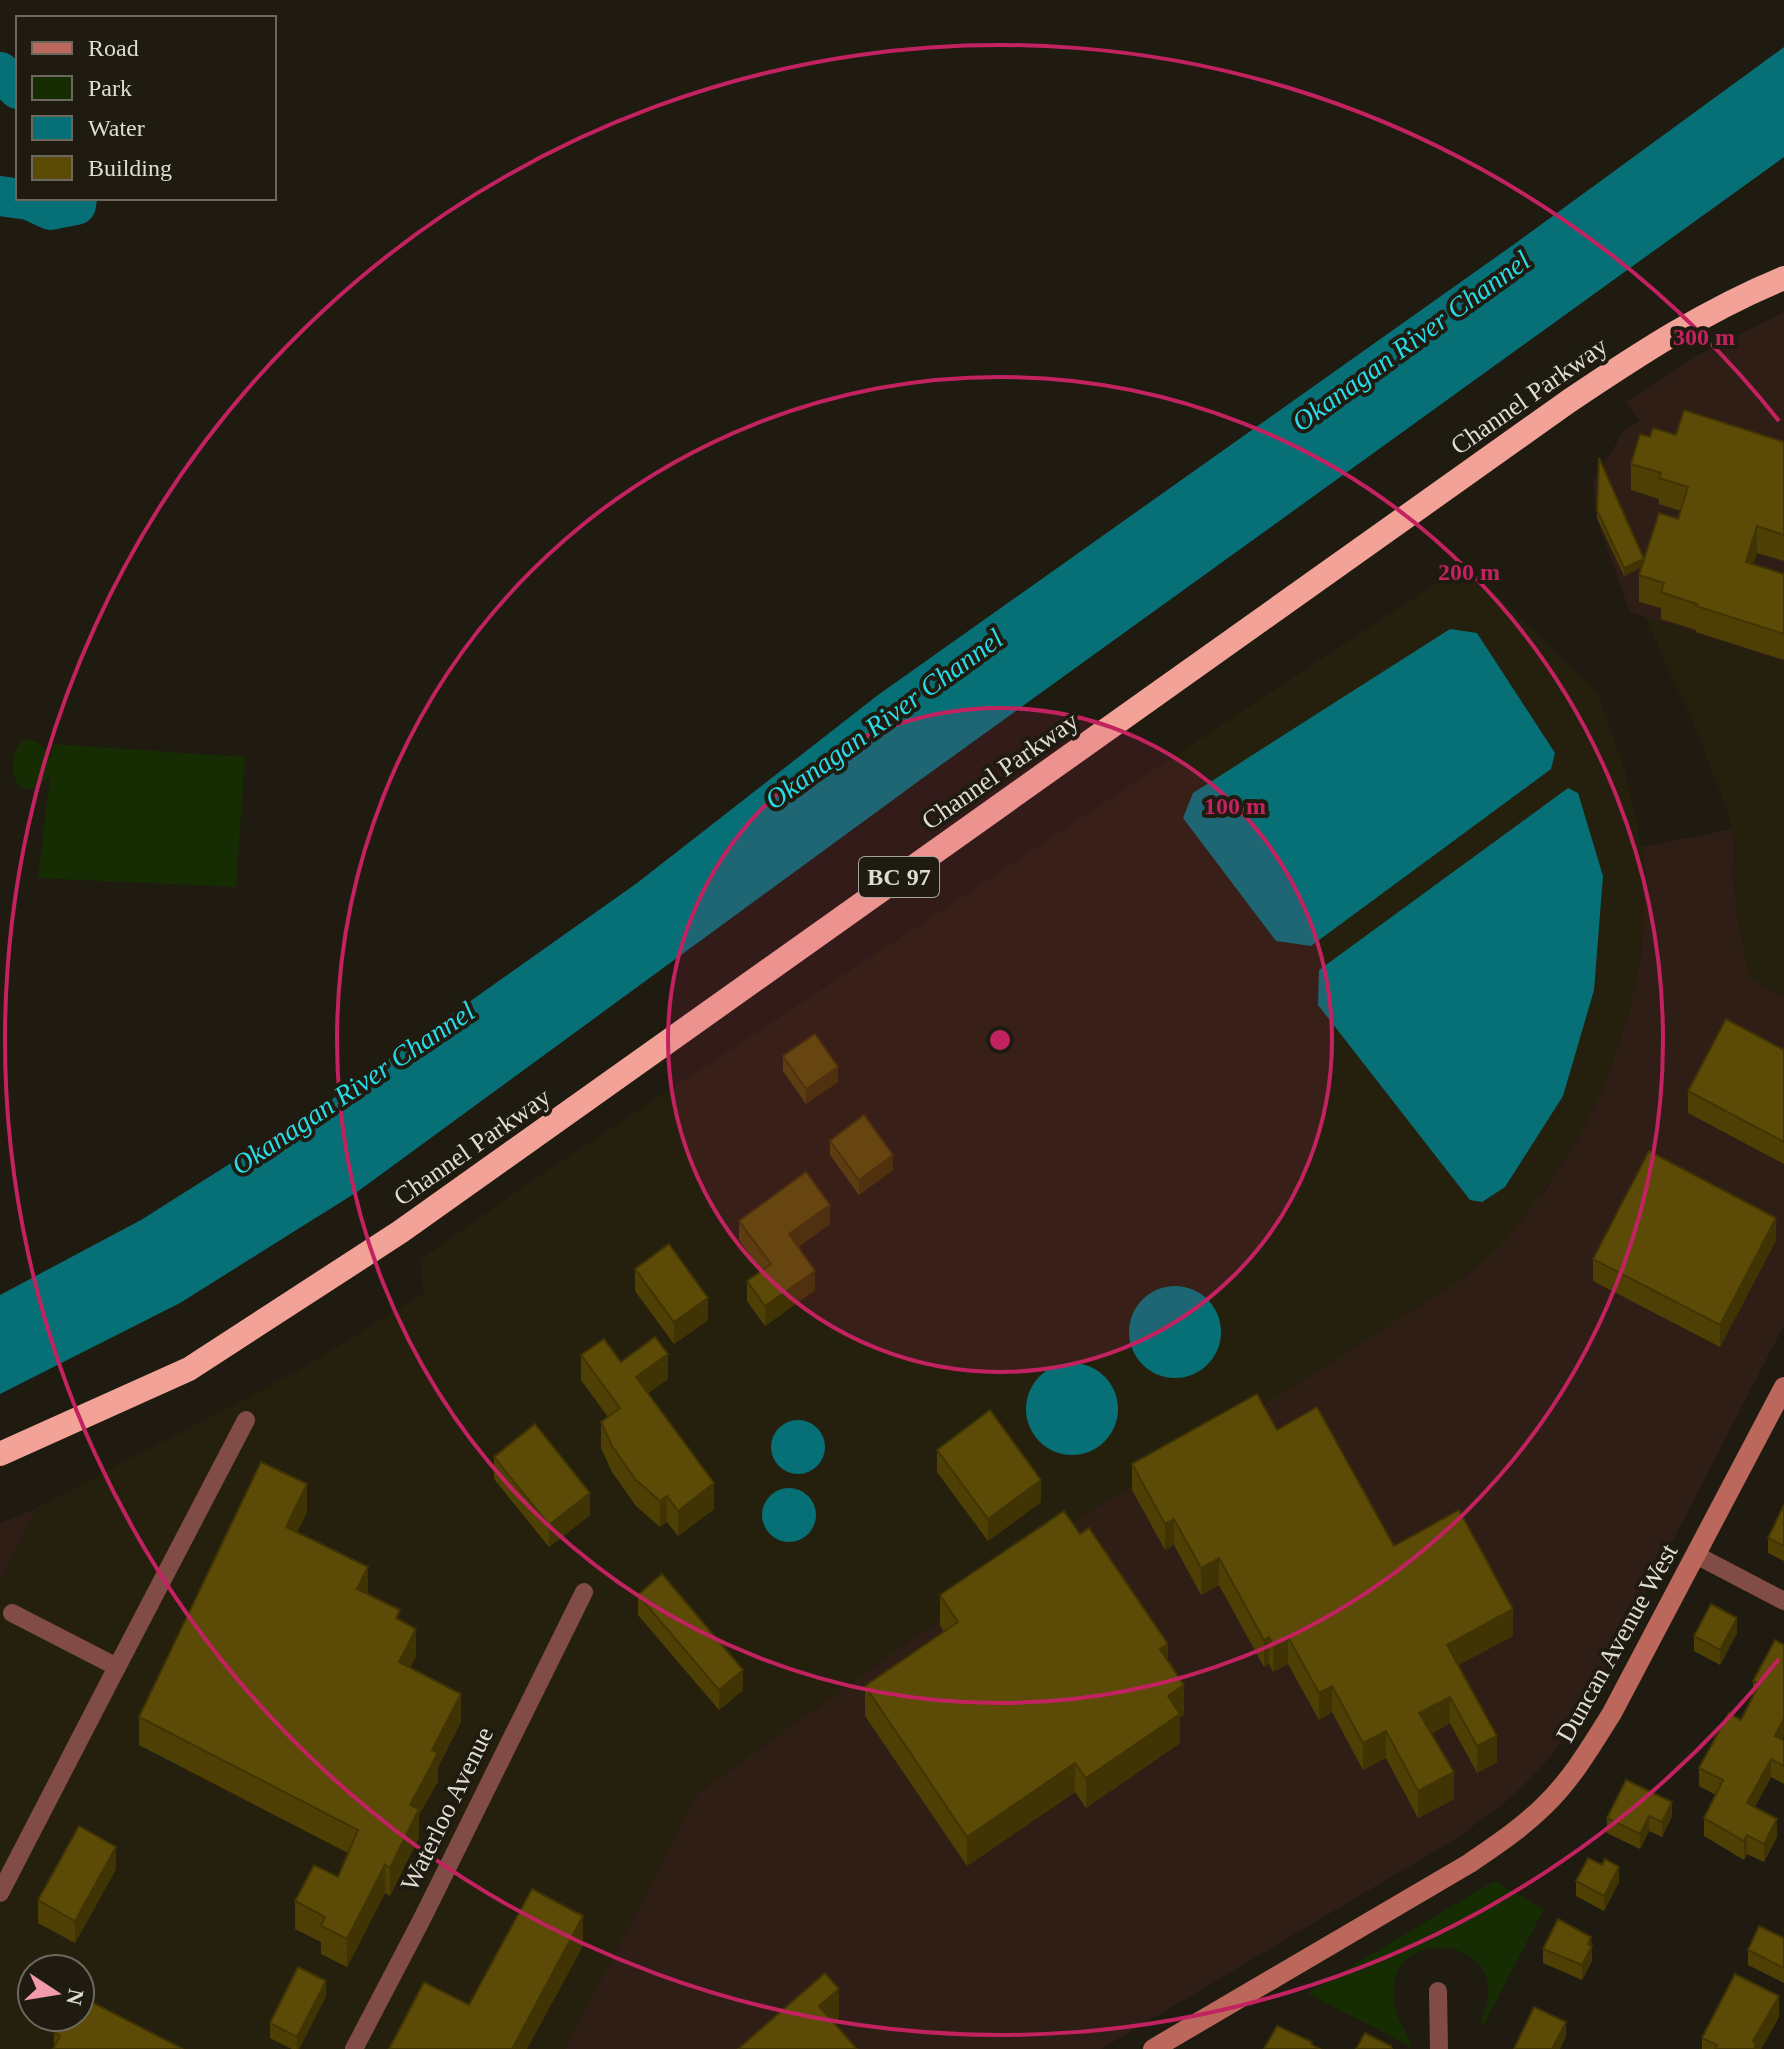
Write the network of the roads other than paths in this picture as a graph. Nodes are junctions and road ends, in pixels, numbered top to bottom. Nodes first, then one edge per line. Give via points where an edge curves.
1 (1784, 278) edge
2 (1784, 1387) edge
3 (246, 1420) dead end
4 (0, 1454) edge
5 (1696, 1555) junction
6 (584, 1592) dead end
7 (1784, 1601) edge
8 (12, 1613) dead end
9 (117, 1667) junction
10 (0, 1893) edge
11 (1438, 1991) dead end
12 (354, 2049) edge
13 (1153, 2049) edge
14 (1439, 2049) edge

1 - 4 highway, Channel Parkway / BC 97 via 1704,314 1569,401 400,1232 189,1369
2 - 5 street, Duncan Avenue West
3 - 9 street
5 - 7 street
5 - 13 street, Duncan Avenue West via 1612,1713 1547,1804 1470,1863
6 - 12 street, Waterloo Avenue
8 - 9 street
9 - 10 street
11 - 14 street

